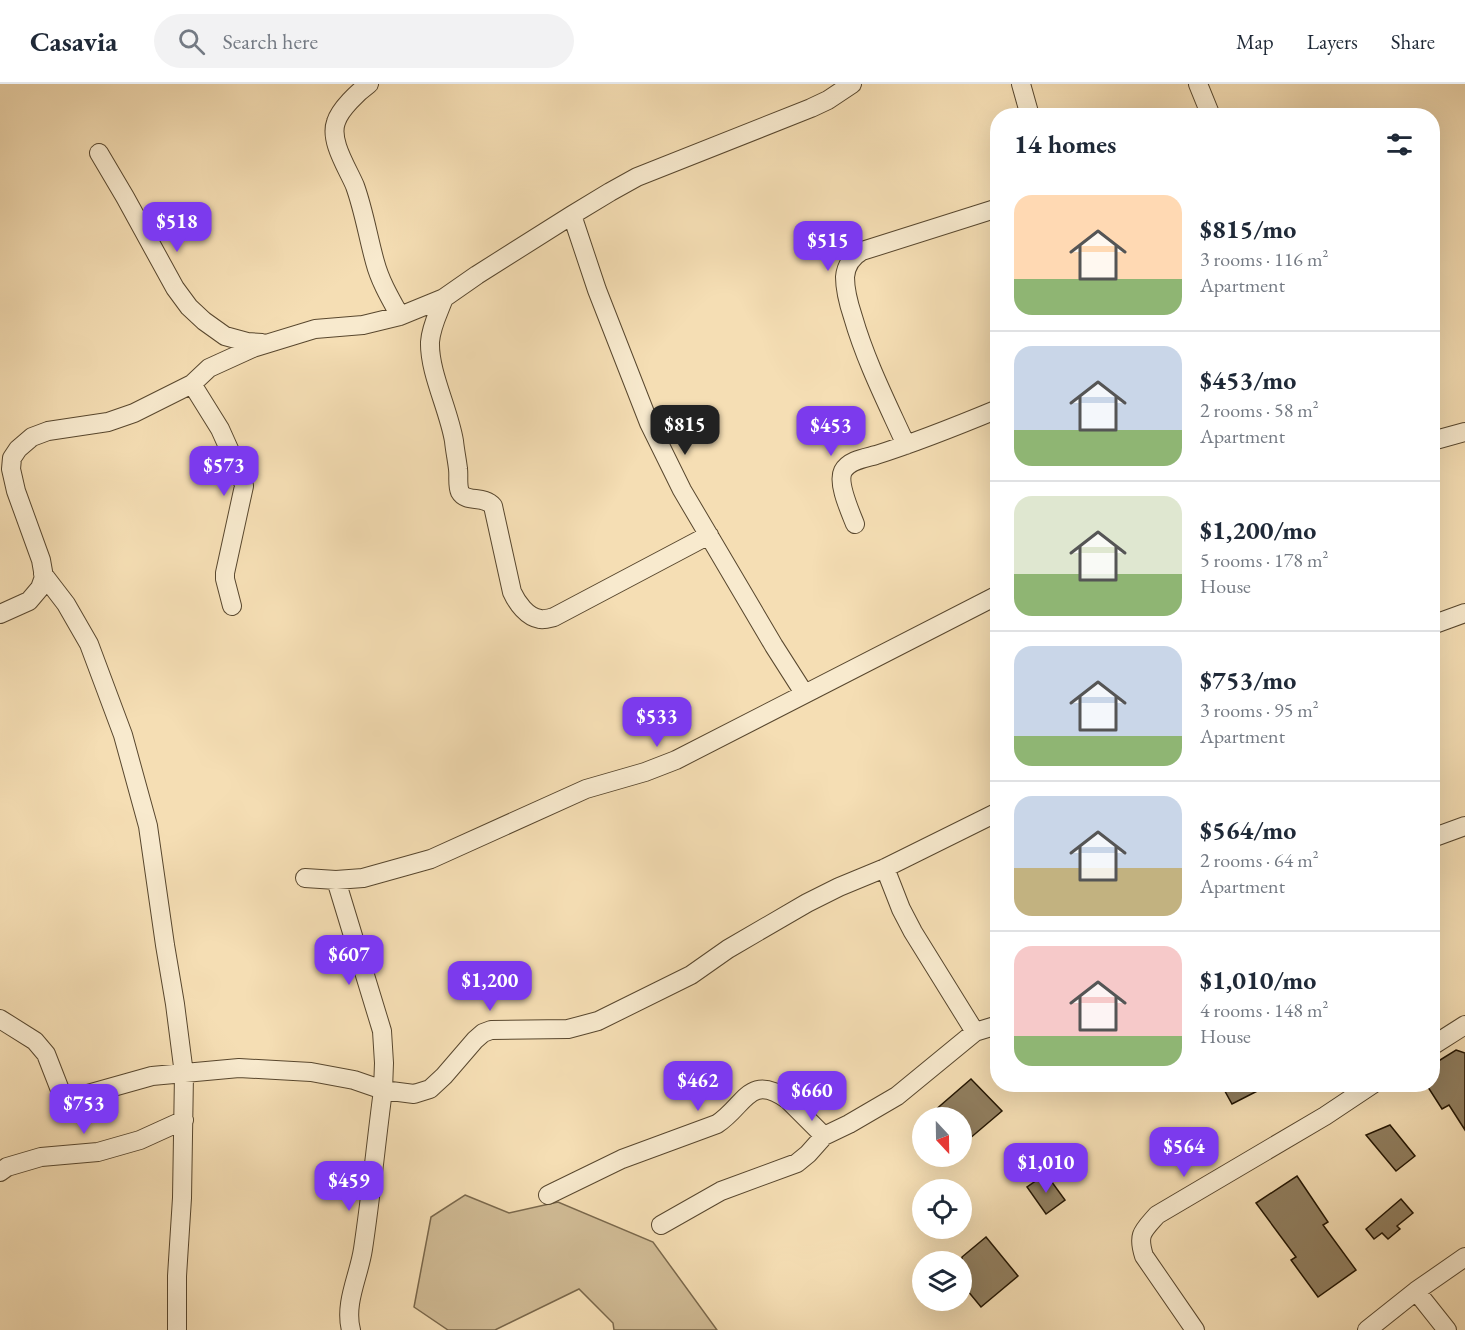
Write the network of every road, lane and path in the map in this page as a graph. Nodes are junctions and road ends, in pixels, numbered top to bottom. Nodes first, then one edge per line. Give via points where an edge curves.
1 (369, 84) edge
2 (852, 84) edge
3 (1021, 84) edge
4 (1198, 84) edge
5 (1028, 108) edge
6 (1208, 108) edge
7 (99, 153) dead end
8 (990, 211) edge
9 (572, 215) junction
10 (444, 298) junction
11 (400, 316) junction
12 (267, 344) junction
13 (192, 384) junction
14 (990, 412) edge
15 (1465, 432) edge
16 (1440, 439) edge
17 (906, 445) junction
18 (855, 524) dead end
19 (709, 535) junction
20 (43, 574) junction
21 (990, 599) edge
22 (232, 606) dead end
23 (1465, 613) edge
24 (0, 614) edge
25 (1440, 622) edge
26 (804, 693) junction
27 (990, 816) edge
28 (1465, 826) edge
29 (1440, 835) edge
30 (885, 868) junction
31 (305, 878) dead end
32 (336, 880) junction
33 (0, 1019) edge
34 (1465, 1024) edge
35 (990, 1027) edge
36 (975, 1032) junction
37 (1440, 1041) edge
38 (184, 1074) junction
39 (383, 1090) junction
40 (1361, 1092) edge
41 (184, 1120) junction
42 (824, 1136) junction
43 (0, 1172) edge
44 (548, 1195) dead end
45 (661, 1225) dead end
46 (1465, 1257) edge
47 (1416, 1291) junction
48 (177, 1330) edge
49 (351, 1330) edge
50 (1195, 1330) edge
51 (1367, 1330) edge
52 (1447, 1330) edge

1 - 11 street via 340,113 335,129 338,150 356,187 375,263
2 - 9 street via 811,108 637,177
3 - 5 street
4 - 6 street
7 - 12 street via 189,307 225,336
8 - 17 street via 862,251 847,268 848,302 860,342
9 - 10 street
9 - 19 street via 649,423
10 - 11 street
10 - 19 street via 430,342 453,435 459,489 465,497 493,506 516,602 542,620 554,617
11 - 12 street via 363,325 315,329
12 - 13 street via 209,368
13 - 20 street via 134,413 108,422 48,431 32,437 18,449 11,469
13 - 22 street via 220,429 243,478 225,573
14 - 17 street
15 - 16 street
17 - 18 street via 857,460 844,469 842,486
19 - 26 street
20 - 24 street via 40,588 29,601
20 - 38 street via 89,644 123,735 148,826
21 - 26 street
23 - 25 street
26 - 32 street via 676,760 586,789 431,859 363,878
27 - 30 street
28 - 29 street
30 - 36 street via 900,909
30 - 39 street via 807,903 691,975 598,1021 568,1029 491,1030 475,1040 430,1089 414,1094
31 - 32 street
32 - 39 street via 382,1031
33 - 38 street via 35,1041 46,1054 62,1095 68,1099 152,1076
34 - 37 street
35 - 36 street
36 - 42 street via 897,1096
38 - 39 street via 239,1068 311,1072
38 - 41 street
39 - 49 street via 363,1251 351,1293
40 - 50 street via 1157,1215 1143,1230 1140,1244 1144,1256
41 - 43 street via 141,1140 98,1152 41,1156
41 - 48 street
42 - 44 street via 788,1100 760,1089 747,1095 717,1124 622,1159
42 - 45 street via 797,1163 721,1191
46 - 47 street
47 - 51 street
47 - 52 street

